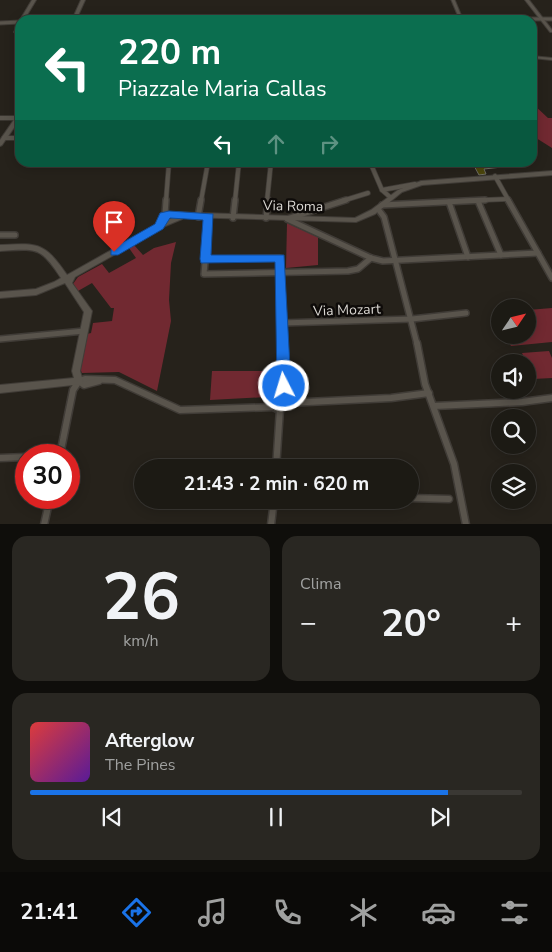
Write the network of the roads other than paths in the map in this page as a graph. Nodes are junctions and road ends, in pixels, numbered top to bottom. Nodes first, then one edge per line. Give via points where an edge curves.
1 (34, 0) edge
2 (83, 0) edge
3 (452, 0) edge
4 (527, 0) edge
5 (25, 15) edge
6 (76, 15) edge
7 (458, 15) edge
8 (537, 19) edge
9 (542, 19) junction
10 (552, 19) edge
11 (15, 22) edge
12 (0, 23) edge
13 (552, 31) edge
14 (537, 58) edge
15 (552, 59) edge
16 (15, 116) edge
17 (0, 118) edge
18 (15, 122) edge
19 (4, 138) junction
20 (15, 138) edge
21 (0, 144) edge
22 (169, 167) edge
23 (207, 167) edge
24 (239, 167) edge
25 (271, 167) edge
26 (372, 167) edge
27 (552, 174) edge
28 (495, 176) junction
29 (415, 184) junction
30 (382, 190) junction
31 (368, 192) dead end
32 (390, 198) junction
33 (508, 199) junction
34 (478, 201) junction
35 (449, 202) junction
36 (380, 207) junction
37 (198, 216) junction
38 (209, 217) junction
39 (234, 218) junction
40 (266, 218) junction
41 (287, 219) junction
42 (167, 220) junction
43 (15, 234) dead end
44 (0, 235) edge
45 (0, 248) edge
46 (538, 253) junction
47 (501, 255) junction
48 (468, 257) junction
49 (371, 258) junction
50 (205, 259) junction
51 (397, 262) junction
52 (281, 272) junction
53 (552, 278) edge
54 (67, 281) junction
55 (0, 295) edge
56 (466, 313) dead end
57 (412, 319) junction
58 (282, 323) junction
59 (84, 331) junction
60 (0, 339) edge
61 (79, 381) junction
62 (0, 389) edge
63 (429, 393) junction
64 (552, 398) edge
65 (283, 399) junction
66 (275, 406) junction
67 (434, 406) junction
68 (62, 444) edge
69 (15, 457) edge
70 (0, 458) edge
71 (276, 459) edge
72 (419, 498) edge
73 (456, 499) junction
74 (47, 509) edge
75 (273, 509) edge
76 (44, 524) edge
77 (271, 524) edge
78 (466, 524) edge

1 - 5 street
2 - 6 street
3 - 7 street
4 - 9 street
8 - 9 street
9 - 10 street
9 - 13 street
11 - 12 street
14 - 15 street
16 - 17 street
18 - 19 street
19 - 20 street
19 - 21 street
22 - 42 street
23 - 37 street
24 - 39 street
25 - 40 street
26 - 30 street
27 - 28 street, Via Roma
28 - 29 street, Via Roma
28 - 33 street
29 - 30 street, Via Roma
29 - 32 street, Via Roma
30 - 32 street
31 - 41 street
32 - 36 street, Via Roma
33 - 34 street
33 - 46 street
34 - 35 street
34 - 47 street
35 - 36 street
35 - 48 street
36 - 41 street, Via Roma via 356,220
36 - 51 street
37 - 38 street, Via Roma
37 - 42 street, Via Roma
38 - 39 street, Via Roma
38 - 50 street
39 - 40 street, Via Roma
40 - 41 street, Via Roma
41 - 49 street
42 - 54 street, Via Roma
43 - 44 street
45 - 54 street via 42,249 50,255
46 - 47 street
46 - 53 street
47 - 48 street
48 - 51 street
49 - 51 street
49 - 52 street via 358,269
50 - 52 street via 280,258
50 - 52 street via 204,274
51 - 57 street
52 - 58 street
54 - 55 street via 36,292
54 - 59 street via 88,311
56 - 57 street, Via Mozart
57 - 58 street, Via Mozart
57 - 63 street
58 - 65 street
59 - 60 street
59 - 61 street via 76,371
61 - 62 street
61 - 66 street via 84,385 115,380 180,410
61 - 68 street via 74,390
63 - 65 street via 391,398
63 - 67 street
64 - 67 street
65 - 66 street
65 - 66 street via 275,396
66 - 71 street
67 - 73 street via 454,464
69 - 70 street
72 - 73 street
73 - 78 street
74 - 76 street
75 - 77 street

